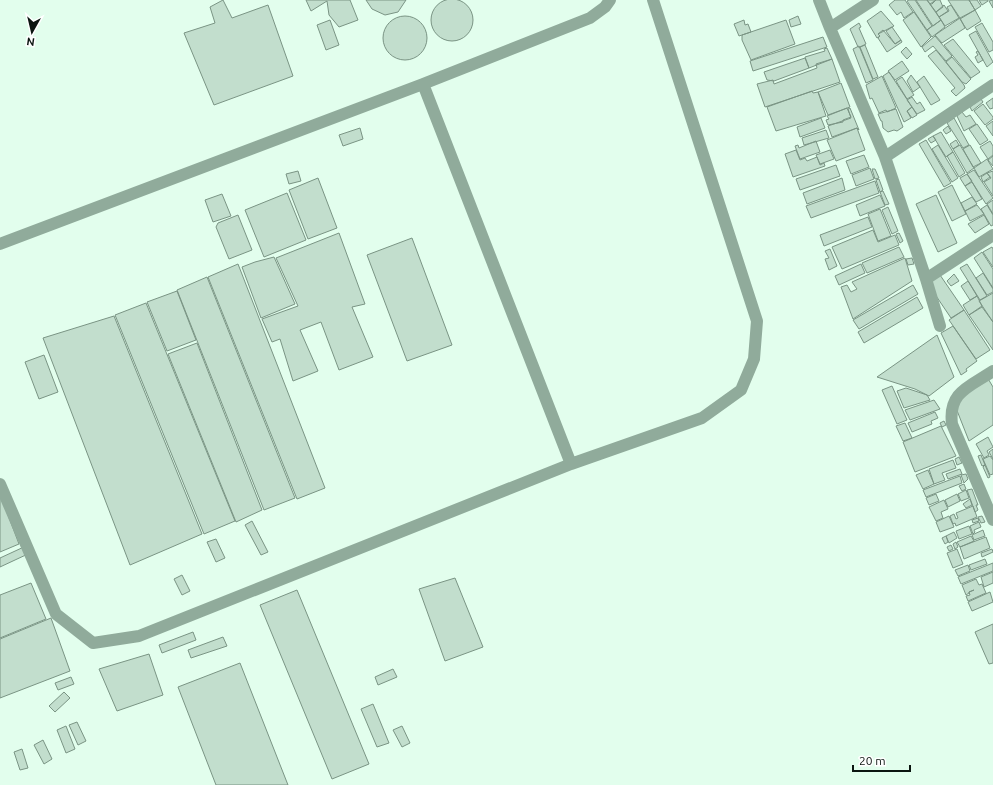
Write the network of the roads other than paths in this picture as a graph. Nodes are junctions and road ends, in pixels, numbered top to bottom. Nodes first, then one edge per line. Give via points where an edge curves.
1 (610, 0) edge
2 (653, 0) edge
3 (819, 0) edge
4 (873, 0) edge
5 (830, 28) junction
6 (423, 84) junction
7 (993, 85) edge
8 (885, 157) junction
9 (993, 235) edge
10 (0, 244) edge
11 (926, 279) junction
12 (940, 326) dead end
13 (993, 371) edge
14 (571, 464) junction
15 (0, 484) edge
16 (990, 503) edge
17 (993, 520) edge

1 - 6 street via 590,18
2 - 14 street via 757,321 754,359 741,390 702,418
3 - 5 street
4 - 5 street
5 - 8 street
6 - 10 street
6 - 14 street
7 - 8 street
8 - 11 street
9 - 11 street
11 - 12 street
13 - 16 street via 955,398 950,410 952,424
14 - 15 street via 139,636 94,644 56,614
16 - 17 street

